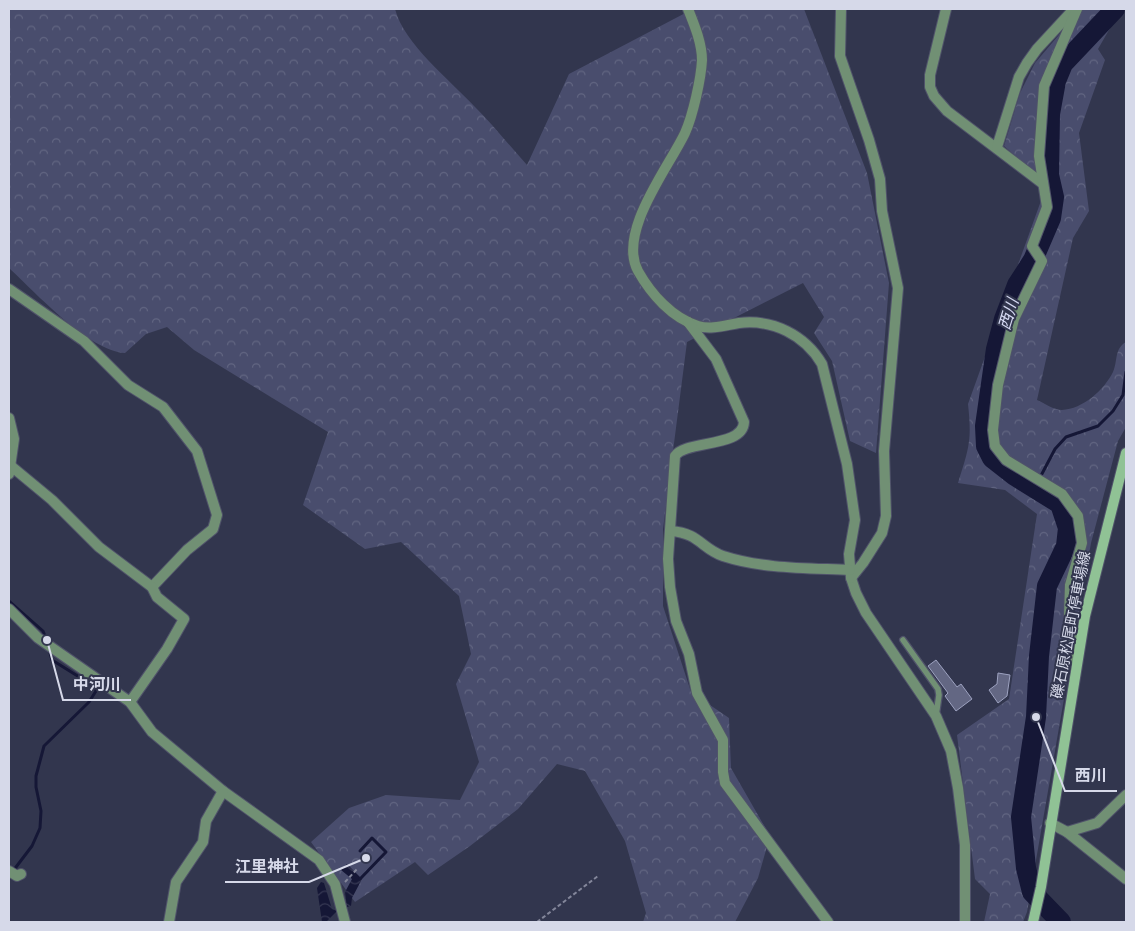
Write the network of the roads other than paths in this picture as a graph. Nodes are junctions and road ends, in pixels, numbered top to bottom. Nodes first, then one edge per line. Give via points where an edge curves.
1 (688, 9) edge
2 (840, 9) edge
3 (946, 9) edge
4 (1075, 9) edge
5 (997, 147) junction
6 (1042, 183) junction
7 (9, 289) edge
8 (686, 320) junction
9 (9, 418) edge
10 (1126, 453) edge
11 (10, 470) edge
12 (671, 531) junction
13 (851, 574) junction
14 (152, 588) junction
15 (9, 609) edge
16 (903, 640) dead end
17 (1076, 662) junction
18 (130, 702) junction
19 (936, 716) junction
20 (223, 791) junction
21 (1126, 795) edge
22 (1050, 823) junction
23 (1067, 832) junction
24 (1126, 879) edge
25 (1034, 918) edge
26 (169, 922) edge
27 (345, 922) edge
28 (828, 922) edge
29 (965, 922) edge

1 - 8 street via 702,59 694,106 685,132 639,216 633,253 637,269 659,300
2 - 13 street via 840,56 880,179 882,211 898,288 884,450 886,516 882,533 863,563
3 - 5 street via 930,87 939,104
4 - 5 street via 1036,48 1019,76
4 - 6 street via 1044,86 1039,156
5 - 6 street
6 - 17 street via 1048,207 1032,246 1042,261 1014,319 994,411 995,446 1006,460 1062,494 1078,516 1082,542 1070,585 1069,617
7 - 14 street via 84,341 128,385 163,407 197,451 217,515 216,523
8 - 12 street via 716,359 744,427 738,434 676,454
8 - 13 street via 698,326 711,327 754,322 785,330 802,339 814,351 822,364 847,464 854,520 849,554
9 - 11 street via 14,439
10 - 17 main road, 礫石原松尾町停車場線
11 - 14 street via 52,500 99,547
12 - 13 street via 693,536 729,557
12 - 28 street via 668,559 676,622 689,654 697,693 723,740 725,783
13 - 19 street via 866,614
14 - 18 street via 156,597 184,619
15 - 18 street via 47,644
16 - 19 lane via 938,689
17 - 22 main road, 礫石原松尾町停車場線
18 - 20 street via 152,732
19 - 29 street via 951,752 958,788 965,845
20 - 26 street via 206,821 203,842 176,882
20 - 27 street via 319,860 335,884
21 - 23 street via 1097,823
22 - 23 street
22 - 25 main road, 礫石原松尾町停車場線
23 - 24 street

